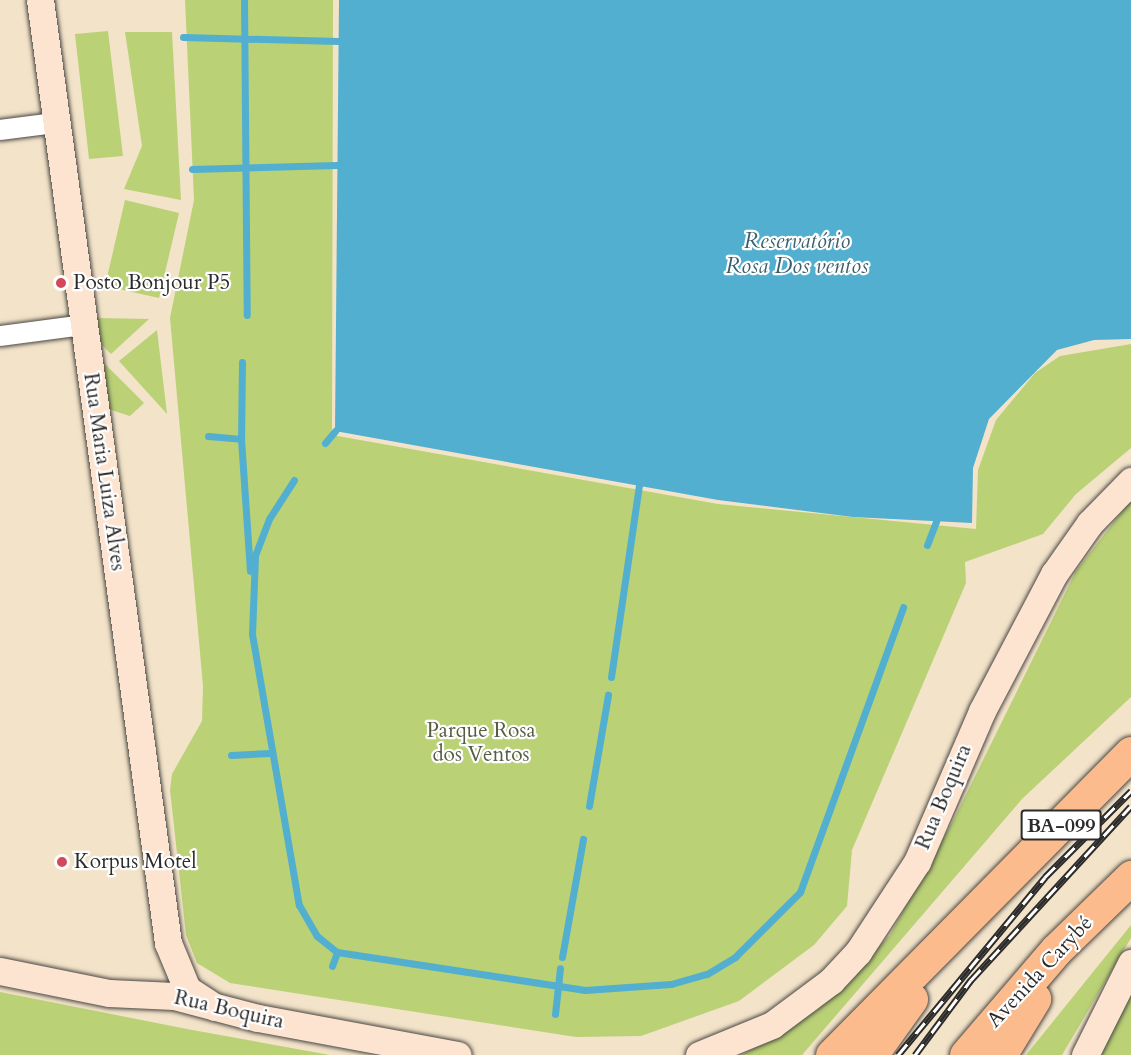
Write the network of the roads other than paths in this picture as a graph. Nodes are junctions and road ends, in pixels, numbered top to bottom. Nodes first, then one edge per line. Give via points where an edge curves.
1 (40, 0) edge
2 (55, 123) junction
3 (0, 130) edge
4 (84, 325) junction
5 (0, 336) edge
6 (1131, 481) edge
7 (1131, 753) edge
8 (1124, 884) edge
9 (992, 897) junction
10 (168, 943) junction
11 (1131, 963) edge
12 (0, 971) edge
13 (132, 995) junction
14 (215, 1007) junction
15 (1001, 1013) junction
16 (835, 1053) edge
17 (458, 1055) edge
18 (699, 1055) edge
19 (871, 1055) edge
20 (966, 1055) edge
21 (979, 1055) edge
22 (1000, 1055) edge
23 (1085, 1055) edge

1 - 2 street, Rua Maria Luiza Alves
2 - 3 street
2 - 4 street, Rua Maria Luiza Alves
4 - 5 street
4 - 10 street, Rua Maria Luiza Alves
6 - 18 street, Rua Boquira via 1090,523 1054,574 982,711 917,862 865,943 831,981 772,1024
7 - 9 highway, BA-099
8 - 15 highway, Avenida Carybé
8 - 22 highway via 1059,963
9 - 16 highway
9 - 19 highway
10 - 13 street, Rua Maria Luiza Alves via 158,984
10 - 14 street, Rua Maria Luiza Alves via 182,981
11 - 23 street
12 - 13 street, Rua Boquira
13 - 14 street, Rua Boquira via 170,995
14 - 17 street, Rua Boquira
15 - 20 highway, Avenida Carybé
15 - 21 highway

